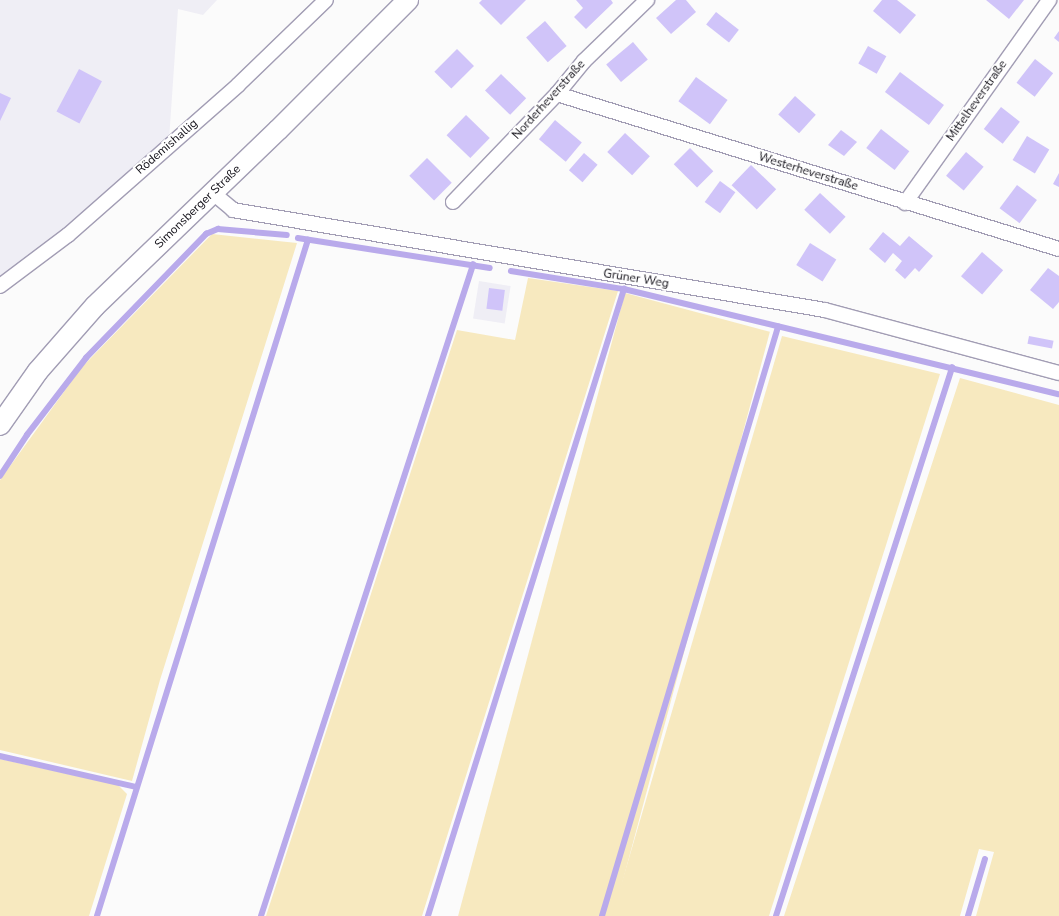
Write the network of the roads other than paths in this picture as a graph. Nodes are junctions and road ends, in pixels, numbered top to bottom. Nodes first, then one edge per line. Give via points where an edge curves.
1 (326, 0) edge
2 (408, 0) edge
3 (646, 0) edge
4 (1049, 0) edge
5 (557, 94) junction
6 (213, 193) junction
7 (453, 202) dead end
8 (905, 203) junction
9 (1059, 249) edge
10 (0, 286) edge
11 (1059, 373) edge
12 (0, 425) edge

1 - 10 street, Rödemishallig via 238,85 83,222
2 - 6 main road, Simonsberger Straße
3 - 5 street, Norderheverstraße
4 - 8 street, Mittelheverstraße
5 - 7 street, Norderheverstraße
5 - 8 street, Westerheverstraße
6 - 11 street, Grüner Weg via 233,210 825,310
6 - 12 main road, Simonsberger Straße via 95,306 38,371
8 - 9 street, Westerheverstraße

